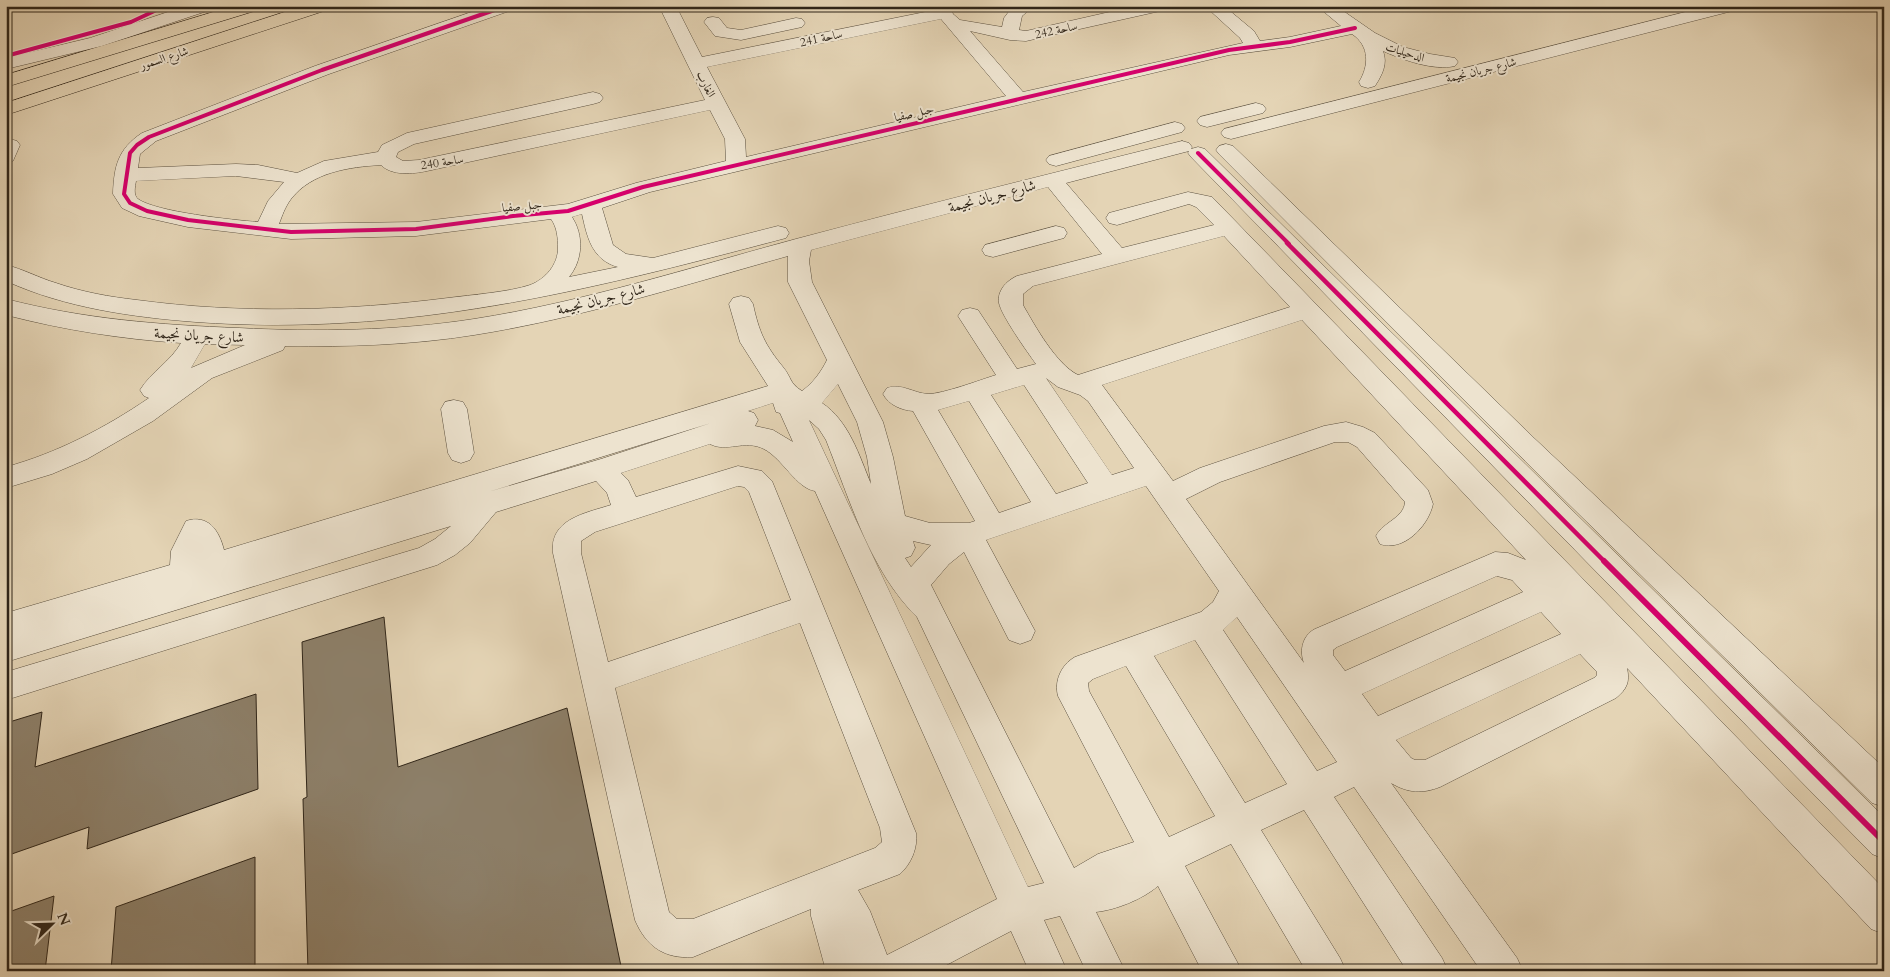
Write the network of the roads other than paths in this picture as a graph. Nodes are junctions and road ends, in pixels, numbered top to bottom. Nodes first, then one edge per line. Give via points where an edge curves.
1 (204, 6) edge
2 (252, 6) edge
3 (267, 6) edge
4 (321, 6) edge
5 (506, 6) edge
6 (667, 6) edge
7 (1026, 6) edge
8 (1160, 6) edge
9 (1213, 6) edge
10 (1325, 6) edge
11 (1673, 6) edge
12 (1730, 6) edge
13 (162, 14) edge
14 (947, 15) edge
15 (713, 22) dead end
16 (796, 23) dead end
17 (766, 30) junction
18 (1359, 31) junction
19 (1010, 35) junction
20 (776, 47) junction
21 (1254, 47) junction
22 (47, 54) junction
23 (1449, 62) junction
24 (6, 64) edge
25 (696, 64) junction
26 (6, 75) edge
27 (6, 81) edge
28 (1368, 82) junction
29 (1014, 93) junction
30 (6, 96) edge
31 (594, 98) dead end
32 (716, 103) junction
33 (6, 109) edge
34 (1208, 121) junction
35 (1228, 142) junction
36 (1185, 143) junction
37 (386, 158) junction
38 (736, 164) junction
39 (126, 175) junction
40 (301, 180) junction
41 (1053, 180) junction
42 (591, 205) junction
43 (1147, 209) junction
44 (557, 213) junction
45 (1117, 218) dead end
46 (1228, 228) junction
47 (265, 230) junction
48 (1056, 233) dead end
49 (1026, 241) junction
50 (1175, 242) junction
51 (801, 245) junction
52 (993, 250) dead end
53 (1117, 257) junction
54 (654, 265) junction
55 (6, 272) edge
56 (706, 272) junction
57 (1051, 274) junction
58 (1357, 278) junction
59 (1329, 287) junction
60 (537, 292) junction
61 (6, 307) edge
62 (1306, 310) junction
63 (970, 316) dead end
64 (197, 336) junction
65 (289, 339) junction
66 (839, 360) junction
67 (1031, 374) junction
68 (1078, 384) junction
69 (975, 390) junction
70 (787, 393) junction
71 (896, 394) dead end
72 (922, 404) junction
73 (454, 410) dead end
74 (1525, 445) junction
75 (461, 453) dead end
76 (1497, 455) junction
77 (638, 457) junction
78 (6, 464) edge
79 (602, 469) junction
80 (6, 478) edge
81 (1160, 484) junction
82 (1106, 488) junction
83 (834, 503) junction
84 (487, 504) junction
85 (1049, 507) junction
86 (628, 510) junction
87 (893, 524) junction
88 (981, 530) junction
89 (1390, 536) dead end
90 (196, 580) junction
91 (1234, 589) junction
92 (1545, 596) junction
93 (923, 597) junction
94 (809, 607) junction
95 (1202, 625) junction
96 (6, 626) edge
97 (1020, 631) dead end
98 (1584, 638) junction
99 (6, 649) edge
100 (1132, 650) junction
101 (597, 680) junction
102 (6, 686) edge
103 (1339, 689) junction
104 (1374, 753) junction
105 (1884, 791) edge
106 (1311, 792) junction
107 (1239, 824) junction
108 (1884, 842) edge
109 (1162, 858) junction
110 (829, 884) junction
111 (1069, 896) junction
112 (1019, 907) junction
113 (1884, 916) edge
114 (844, 971) edge
115 (873, 971) edge
116 (896, 971) edge
117 (1048, 971) edge
118 (1106, 971) edge
119 (1224, 971) edge
120 (1327, 971) edge
121 (1429, 971) edge
122 (1504, 971) edge

1 - 13 street
2 - 27 main road, شارع السمور
3 - 30 main road via 175,41
4 - 33 main road, شارع السمور
5 - 39 street, جبل صفيا via 322,70 156,133 132,149
6 - 25 street, الغارب
7 - 19 street, ساحة 242 via 1011,18
8 - 19 street, ساحة 242 via 1033,35
9 - 21 street via 1248,35
10 - 18 street, الدحيليات
11 - 23 street, شارع جريان نجيمة
12 - 35 street, شارع جريان نجيمة
13 - 22 street via 96,42
14 - 19 street, ساحة 242 via 967,26
14 - 20 street, ساحة 241
14 - 29 street
15 - 17 street via 718,30 730,35
16 - 17 street
17 - 20 street
18 - 21 street, جبل صفيا
18 - 23 street, الدحيليات via 1401,53
18 - 28 street, الدحيليات via 1378,60
20 - 25 street, ساحة 241
21 - 29 street, جبل صفيا
22 - 24 street
22 - 26 main road
23 - 28 street, شارع جريان نجيمة
25 - 32 street, الغارب
28 - 34 street, شارع جريان نجيمة
29 - 38 street, جبل صفيا via 944,117
31 - 37 street, ساحة 240 via 407,139 389,149
32 - 37 street, ساحة 240 via 441,163 398,166
32 - 38 street, الغارب via 734,139
34 - 35 street via 1222,126
34 - 36 street, شارع جريان نجيمة via 1185,122
35 - 36 street, شارع جريان نجيمة via 1214,154
35 - 58 street
36 - 41 street, شارع جريان نجيمة
36 - 54 street, شارع جريان نجيمة
36 - 59 street
37 - 40 street via 345,163
38 - 42 street, جبل صفيا via 630,190
39 - 40 street via 242,170
39 - 47 street, جبل صفيا via 124,194 138,208 188,220
40 - 47 street via 282,197
41 - 51 street, شارع جريان نجيمة
41 - 53 street
42 - 44 street, جبل صفيا
42 - 54 street via 598,240 605,251 626,262
43 - 45 street
43 - 46 street via 1184,199 1197,199 1204,202
43 - 50 street
44 - 47 street, جبل صفيا via 399,230
44 - 60 street, جبل صفيا via 567,226 568,262 552,281
46 - 50 street
46 - 62 street
48 - 49 street
49 - 52 street
49 - 57 street
50 - 53 street
51 - 56 street, شارع جريان نجيمة
51 - 66 street via 798,268 802,289
53 - 57 street
54 - 60 street, شارع جريان نجيمة
55 - 60 street, شارع جريان نجيمة via 49,289 116,305 245,317 302,318 390,313
56 - 65 street, شارع جريان نجيمة via 576,306 482,325 388,336
56 - 70 street via 732,291 742,304 753,342
57 - 67 street via 1019,284 1011,293
58 - 59 street
58 - 74 street
59 - 76 street
61 - 64 street, شارع جريان نجيمة via 64,322
62 - 68 street
62 - 113 street
63 - 67 street
64 - 65 street, شارع جريان نجيمة
64 - 78 street via 190,352 172,374 112,421 67,446
65 - 80 street via 217,365 108,435 58,461
66 - 70 street via 830,379 813,395
66 - 87 street via 876,439
67 - 68 street via 1063,378
67 - 69 street
67 - 82 street
68 - 81 street via 1097,395
69 - 72 street
69 - 85 street
70 - 77 street via 704,436
70 - 83 street
70 - 90 street
70 - 93 street via 822,414 835,431 888,557 913,594
71 - 72 street
72 - 88 street
73 - 75 street
74 - 76 street
74 - 105 street
76 - 108 street
77 - 79 street
77 - 83 street via 678,451 723,437 762,437 792,454
79 - 84 street
79 - 86 street via 618,488
81 - 82 street
81 - 89 street via 1210,475 1346,431 1366,440 1418,498 1420,503 1416,513
81 - 91 street
82 - 85 street
83 - 112 street
84 - 90 street
84 - 102 street via 460,537 427,557
85 - 88 street
86 - 94 street via 738,476 756,480
86 - 101 street via 579,527 566,542 566,554
87 - 88 street via 930,534
87 - 93 street
88 - 93 street via 938,555 924,572
88 - 97 street
90 - 96 street
90 - 99 street
91 - 95 street via 1233,598 1221,614
91 - 104 street
92 - 98 street
92 - 103 street
92 - 103 street via 1522,571 1495,564 1326,638 1320,641 1316,652
93 - 111 street
94 - 101 street
94 - 110 street via 899,835 898,850 888,861
95 - 100 street
95 - 106 street
98 - 104 street
98 - 104 street via 1612,670 1610,685 1428,776 1413,777
100 - 107 street
100 - 109 street via 1079,670 1072,689
101 - 110 street via 653,920 658,928 674,938 694,938
103 - 104 street
104 - 106 street
104 - 122 street
106 - 107 street
106 - 121 street
107 - 109 street
107 - 120 street
109 - 111 street via 1137,880 1122,887 1105,893
109 - 119 street
110 - 114 street via 829,916
110 - 115 street via 850,908
111 - 112 street
111 - 118 street
112 - 116 street
112 - 117 street

